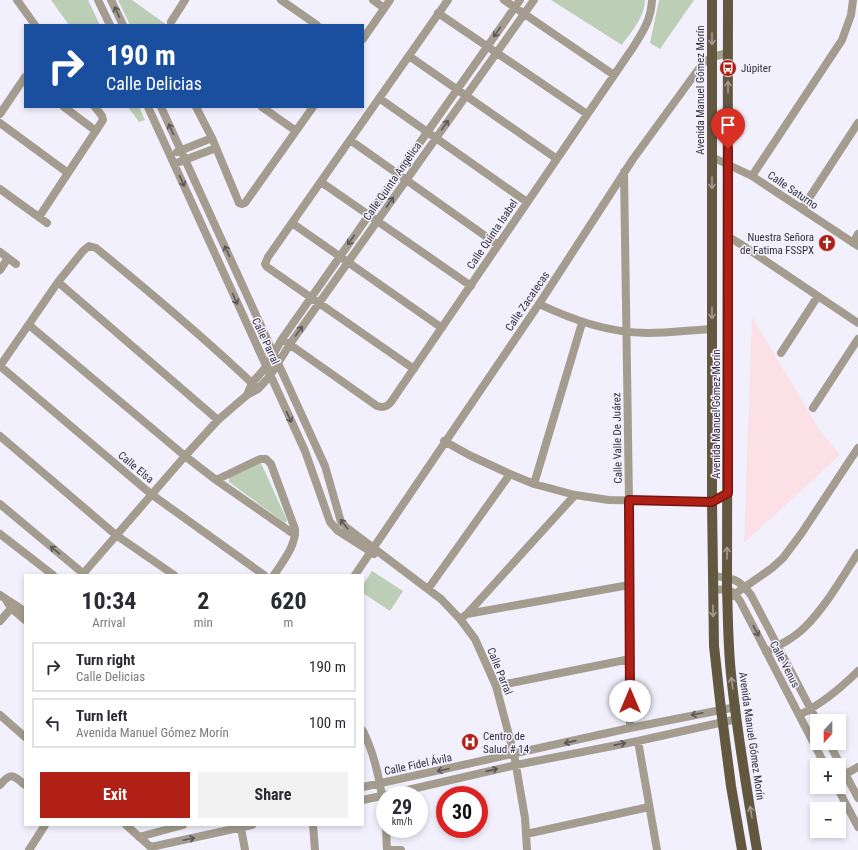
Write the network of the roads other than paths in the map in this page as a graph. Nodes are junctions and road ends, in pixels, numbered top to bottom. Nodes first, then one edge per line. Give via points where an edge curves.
1 (17, 0) edge
2 (98, 0) edge
3 (111, 0) edge
4 (281, 0) edge
5 (373, 0) edge
6 (390, 0) edge
7 (448, 0) edge
8 (504, 0) edge
9 (520, 0) edge
10 (534, 0) edge
11 (652, 0) edge
12 (708, 0) edge
13 (712, 0) edge
14 (728, 0) edge
15 (853, 0) edge
16 (182, 1) edge
17 (515, 7) junction
18 (384, 8) junction
19 (712, 12) junction
20 (438, 13) junction
21 (524, 13) junction
22 (171, 22) dead end
23 (34, 24) edge
24 (110, 24) edge
25 (123, 24) edge
26 (316, 24) edge
27 (364, 38) edge
28 (487, 46) junction
29 (496, 52) junction
30 (728, 53) junction
31 (409, 56) junction
32 (712, 57) junction
33 (614, 75) junction
34 (24, 78) edge
35 (457, 89) junction
36 (466, 95) junction
37 (379, 98) junction
38 (65, 108) edge
39 (97, 108) edge
40 (148, 108) edge
41 (161, 108) edge
42 (197, 108) edge
43 (263, 108) edge
44 (312, 108) edge
45 (0, 114) edge
46 (587, 114) junction
47 (0, 123) edge
48 (858, 123) edge
49 (96, 131) junction
50 (296, 131) junction
51 (427, 132) junction
52 (212, 138) junction
53 (436, 138) junction
54 (350, 140) junction
55 (216, 148) junction
56 (181, 150) junction
57 (170, 155) junction
58 (712, 157) junction
59 (557, 159) junction
60 (185, 160) junction
61 (174, 164) junction
62 (728, 164) junction
63 (624, 172) junction
64 (68, 173) junction
65 (398, 174) junction
66 (752, 176) junction
67 (406, 180) junction
68 (321, 182) junction
69 (0, 188) edge
70 (527, 202) junction
71 (802, 209) junction
72 (369, 215) junction
73 (39, 216) junction
74 (377, 221) junction
75 (47, 223) dead end
76 (292, 223) junction
77 (858, 234) edge
78 (728, 236) junction
79 (498, 245) junction
80 (855, 245) edge
81 (0, 252) edge
82 (340, 257) junction
83 (8, 258) junction
84 (348, 262) junction
85 (16, 264) dead end
86 (0, 270) edge
87 (58, 282) junction
88 (471, 286) junction
89 (818, 296) junction
90 (311, 298) junction
91 (319, 303) junction
92 (539, 304) junction
93 (582, 323) junction
94 (858, 323) edge
95 (29, 325) junction
96 (442, 328) junction
97 (712, 329) junction
98 (627, 332) junction
99 (282, 339) junction
100 (858, 339) edge
101 (290, 344) junction
102 (781, 353) dead end
103 (274, 354) junction
104 (278, 362) junction
105 (0, 366) edge
106 (266, 367) junction
107 (414, 369) junction
108 (270, 376) junction
109 (252, 383) junction
110 (258, 389) junction
111 (247, 395) junction
112 (813, 408) dead end
113 (218, 420) junction
114 (0, 436) edge
115 (444, 441) junction
116 (858, 448) edge
117 (184, 456) junction
118 (510, 474) junction
119 (216, 480) junction
120 (534, 484) junction
121 (728, 493) junction
122 (151, 494) junction
123 (575, 495) junction
124 (629, 500) junction
125 (712, 502) junction
126 (0, 504) edge
127 (0, 534) edge
128 (116, 535) junction
129 (295, 535) junction
130 (372, 550) junction
131 (858, 553) edge
132 (52, 574) edge
133 (82, 574) edge
134 (84, 574) edge
135 (173, 574) edge
136 (263, 574) edge
137 (275, 574) edge
138 (356, 574) edge
139 (713, 576) junction
140 (727, 577) junction
141 (629, 585) junction
142 (745, 587) junction
143 (428, 589) junction
144 (713, 590) junction
145 (730, 594) junction
146 (3, 597) edge
147 (13, 606) junction
148 (24, 612) edge
149 (467, 614) junction
150 (24, 619) edge
151 (460, 619) junction
152 (0, 621) edge
153 (777, 646) junction
154 (766, 652) junction
155 (630, 659) junction
156 (858, 671) edge
157 (496, 686) junction
158 (736, 707) junction
159 (721, 709) junction
160 (811, 709) junction
161 (814, 714) edge
162 (0, 715) edge
163 (799, 715) junction
164 (737, 719) junction
165 (723, 722) junction
166 (630, 728) junction
167 (364, 734) edge
168 (24, 736) edge
169 (638, 741) junction
170 (514, 754) junction
171 (821, 758) edge
172 (516, 765) junction
173 (858, 767) edge
174 (846, 774) edge
175 (846, 782) edge
176 (380, 783) junction
177 (24, 784) edge
178 (0, 785) edge
179 (381, 786) edge
180 (424, 786) edge
181 (364, 787) edge
182 (841, 794) edge
183 (376, 797) edge
184 (858, 798) edge
185 (364, 800) edge
186 (649, 807) junction
187 (44, 826) edge
188 (127, 826) edge
189 (178, 826) edge
190 (249, 826) edge
191 (313, 826) edge
192 (858, 827) edge
193 (242, 828) junction
194 (526, 834) junction
195 (139, 837) junction
196 (386, 838) edge
197 (153, 849) edge
198 (29, 850) edge
199 (245, 850) edge
200 (315, 850) edge
201 (387, 850) edge
202 (401, 850) edge
203 (527, 850) edge
204 (657, 850) edge
205 (742, 850) edge
206 (757, 850) edge

1 - 23 street
2 - 24 street
25 -> 3 street
4 - 26 street
5 - 18 street
6 - 18 street
7 - 20 street
8 - 17 street
9 - 17 street, Calle Quinta Angélica
10 - 21 street, Calle Quinta Angélica
11 - 33 street, Calle Quinta Isabel via 652,12 642,33
12 - 19 main road
13 - 19 main road, Avenida Manuel Gómez Morín
14 - 30 main road, Avenida Manuel Gómez Morín
15 - 66 street via 851,15 842,40
16 - 22 street
17 - 21 street
17 -> 28 street, Calle Quinta Angélica
18 - 27 street
19 -> 32 main road, Avenida Manuel Gómez Morín
20 - 28 street
20 - 31 street
21 - 29 street, Calle Quinta Angélica
21 - 33 street
28 - 29 street
28 - 35 street, Calle Quinta Angélica
29 - 36 street, Calle Quinta Angélica
29 - 46 street
30 - 32 street, Calle Zacatecas
62 -> 30 main road, Avenida Manuel Gómez Morín
31 - 35 street
31 - 37 street
32 - 58 main road, Avenida Manuel Gómez Morín
32 - 63 street, Calle Zacatecas via 700,66
33 - 46 street, Calle Quinta Isabel
34 - 45 street
35 - 36 street
35 - 51 street, Calle Quinta Angélica
53 -> 36 street, Calle Quinta Angélica
36 - 59 street
37 - 51 street
37 - 54 street
38 - 49 street
39 - 49 street via 102,121
40 - 57 street, Calle Parral
56 -> 41 street, Calle Parral
42 - 52 street
43 - 50 street
44 - 50 street
46 - 59 street, Calle Quinta Isabel
47 - 64 street
48 - 71 street
49 - 64 street
50 - 55 street via 243,204 239,203
51 - 53 street
51 - 65 street, Calle Quinta Angélica
52 - 55 street
52 - 56 street
53 - 67 street, Calle Quinta Angélica
53 - 70 street
54 - 65 street
54 - 68 street
55 - 60 street
56 - 57 street
56 - 60 street, Calle Parral
57 - 61 street, Calle Parral
58 - 62 street, Calle Saturno
58 -> 97 main road, Avenida Manuel Gómez Morín
59 - 70 street, Calle Quinta Isabel
60 - 61 street
103 -> 60 street, Calle Parral
61 -> 106 street, Calle Parral
62 - 66 street, Calle Saturno
62 - 78 main road, Avenida Manuel Gómez Morín
63 - 92 street, Calle Zacatecas
63 - 98 street, Calle Valle De Juárez
64 - 73 street
65 - 67 street
65 - 72 street, Calle Quinta Angélica
66 - 71 street, Calle Saturno
74 -> 67 street, Calle Quinta Angélica
67 - 79 street
68 - 72 street
68 - 76 street
69 - 73 street
70 - 79 street, Calle Quinta Isabel
71 - 80 street, Calle Saturno
72 - 74 street
72 -> 82 street, Calle Quinta Angélica
73 - 75 street
74 - 84 street, Calle Quinta Angélica
74 - 88 street
76 - 82 street
76 - 90 street via 265,264
77 - 80 street
78 - 89 street
78 - 121 main road, Avenida Manuel Gómez Morín
79 - 88 street, Calle Quinta Isabel
81 - 83 street
82 - 84 street
82 - 90 street, Calle Quinta Angélica
83 - 85 street
83 - 86 street
84 - 91 street, Calle Quinta Angélica
84 - 96 street
87 - 95 street
87 - 109 street via 85,248 96,248 215,348
87 - 113 street
88 - 96 street, Calle Quinta Isabel
89 - 94 street
89 - 102 street
90 - 91 street
90 - 99 street, Calle Quinta Angélica
101 -> 91 street, Calle Quinta Angélica
91 - 107 street
92 - 93 street
92 - 115 street, Calle Zacatecas
93 - 98 street
93 - 120 street
95 - 105 street
95 - 117 street
96 - 107 street, Calle Quinta Isabel
97 - 98 street
97 - 125 main road, Avenida Manuel Gómez Morín
98 - 124 street, Calle Valle De Juárez
99 - 101 street
99 - 103 street, Calle Quinta Angélica
100 - 112 street
101 - 104 street, Calle Quinta Angélica
101 - 107 street, Calle Quinta Isabel via 377,406 388,406
103 - 104 street, Calle Parral
103 - 106 street, Calle Quinta Angélica
104 - 108 street, Calle Quinta Angélica
130 -> 104 street, Calle Parral via 341,522 325,466
105 - 122 street, Calle Elsa
106 - 108 street, Calle Parral
106 - 109 street, Calle Quinta Angélica
108 - 110 street, Calle Quinta Angélica
108 -> 130 street, Calle Parral via 305,451 332,525
109 - 110 street
109 - 111 street, Calle Quinta Angélica
110 - 111 street, Calle Quinta Angélica
111 - 113 street
113 - 117 street
114 - 128 street
115 - 118 street
115 - 130 street, Calle Zacatecas
116 - 142 street via 802,534 783,558
117 - 119 street
117 - 122 street
118 - 120 street
118 - 143 street
119 - 129 street
119 - 129 street via 260,459 266,459 272,464
120 - 123 street
121 - 125 street
140 -> 121 main road, Avenida Manuel Gómez Morín
122 - 128 street
122 - 136 street, Calle Elsa
123 - 124 street
123 - 149 street
124 - 125 street
124 - 141 street, Calle Valle De Juárez
125 - 139 main road, Avenida Manuel Gómez Morín
133 -> 126 street
127 - 132 street
128 - 134 street
128 - 135 street
129 - 137 street via 291,547
130 - 138 street, Calle Zacatecas
130 - 143 street, Calle Parral
131 - 153 street via 825,603 805,627
139 - 140 street, Calle Venus
139 - 144 main road, Avenida Manuel Gómez Morín
140 - 142 street, Calle Venus via 738,580
140 - 145 main road, Avenida Manuel Gómez Morín
141 - 149 street
141 - 155 street, Calle Valle De Juárez
142 - 145 street
142 - 153 street, Calle Venus
143 - 151 street, Calle Parral
144 - 145 street
144 -> 159 main road, Avenida Manuel Gómez Morín via 714,646
145 -> 154 street, Calle Venus via 740,600
158 -> 145 main road, Avenida Manuel Gómez Morín via 731,668
146 - 147 street
147 - 148 street
147 - 150 street
147 - 152 street
149 - 151 street
151 - 157 street, Calle Parral via 474,639
153 - 154 street
153 - 160 street, Calle Venus
154 - 163 street, Calle Venus
155 - 157 street
155 - 166 street, Calle Valle De Juárez
156 - 160 street via 842,688
157 - 170 street, Calle Parral
158 - 159 street, Calle Fidel Ávila
158 - 164 main road, Avenida Manuel Gómez Morín
159 - 165 main road, Avenida Manuel Gómez Morín
159 -> 166 street, Calle Fidel Ávila
160 - 161 street, Calle Venus
160 - 163 street
162 - 168 street
163 - 171 street, Calle Venus
164 - 165 street, Calle Fidel Ávila
206 -> 164 main road, Avenida Manuel Gómez Morín
165 - 169 street, Calle Fidel Ávila
165 - 205 main road, Avenida Manuel Gómez Morín
166 -> 170 street, Calle Fidel Ávila
167 - 176 street
172 -> 169 street, Calle Fidel Ávila
169 - 186 street
170 - 172 street, Calle Parral
170 -> 176 street, Calle Fidel Ávila
180 -> 172 street, Calle Fidel Ávila
172 - 194 street, Calle Parral
173 - 174 street
175 - 184 street
176 - 179 street
176 - 181 street, Calle Fidel Ávila
177 - 178 street via 11,775
182 - 192 street
183 - 185 street, Calle Fidel Ávila
186 - 194 street
186 - 204 street
187 - 198 street
188 - 195 street
189 - 195 street
190 - 193 street
191 - 200 street
197 -> 193 street
193 - 199 street
194 - 203 street, Calle Parral
195 - 197 street
196 - 201 street
201 - 202 street

